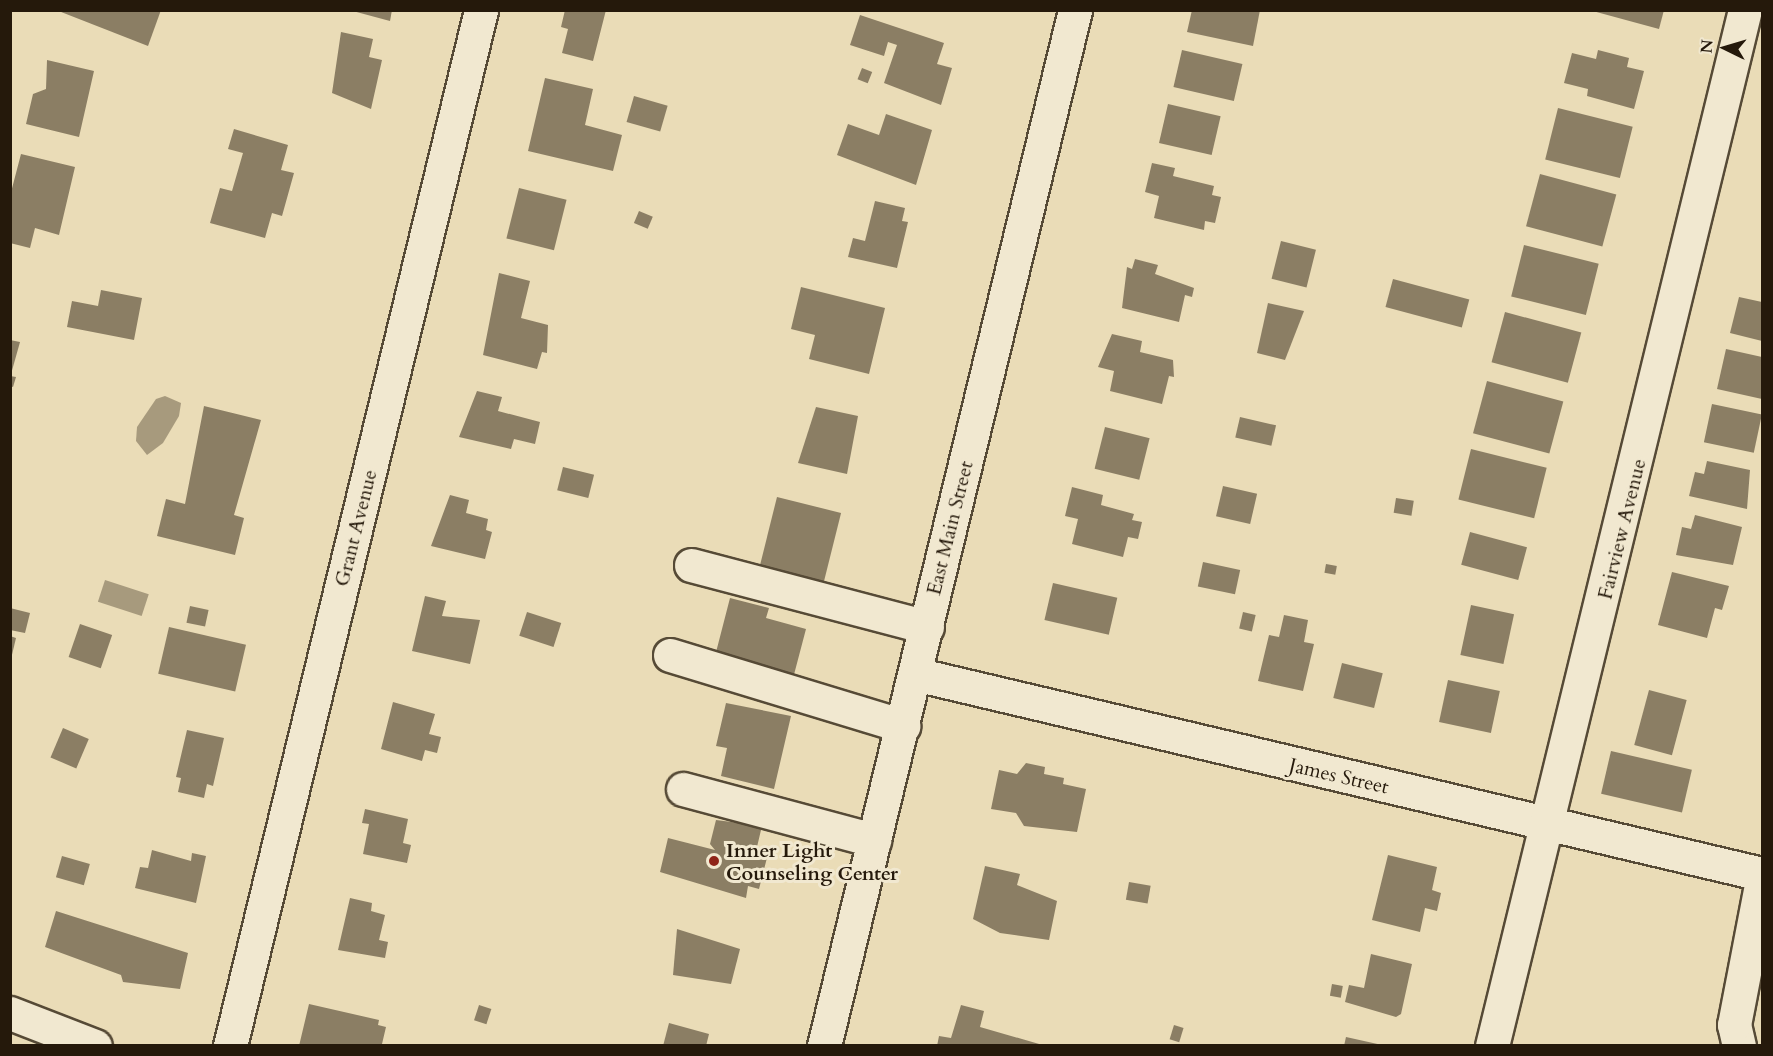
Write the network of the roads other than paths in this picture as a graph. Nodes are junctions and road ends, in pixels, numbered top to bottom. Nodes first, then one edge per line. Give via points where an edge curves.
1 (481, 10) edge
2 (1075, 10) edge
3 (1745, 10) edge
4 (691, 565) dead end
5 (927, 627) junction
6 (669, 655) dead end
7 (915, 674) junction
8 (903, 726) junction
9 (683, 789) dead end
10 (1547, 825) junction
11 (874, 840) junction
12 (1762, 874) edge
13 (1762, 880) edge
14 (10, 1013) edge
15 (95, 1046) edge
16 (230, 1046) edge
17 (824, 1046) edge
18 (1492, 1046) edge
19 (1739, 1046) edge

1 - 16 street, Grant Avenue
2 - 5 street, East Main Street
3 - 10 street, Fairview Avenue
4 - 5 street
5 - 7 street, East Main Street
6 - 8 street
7 - 8 street, East Main Street
7 - 10 street, James Street
8 - 11 street, East Main Street
9 - 11 street
10 - 12 street, James Street
10 - 18 street, Fairview Avenue
11 - 17 street, East Main Street
13 - 19 street via 1734,1025
14 - 15 street

